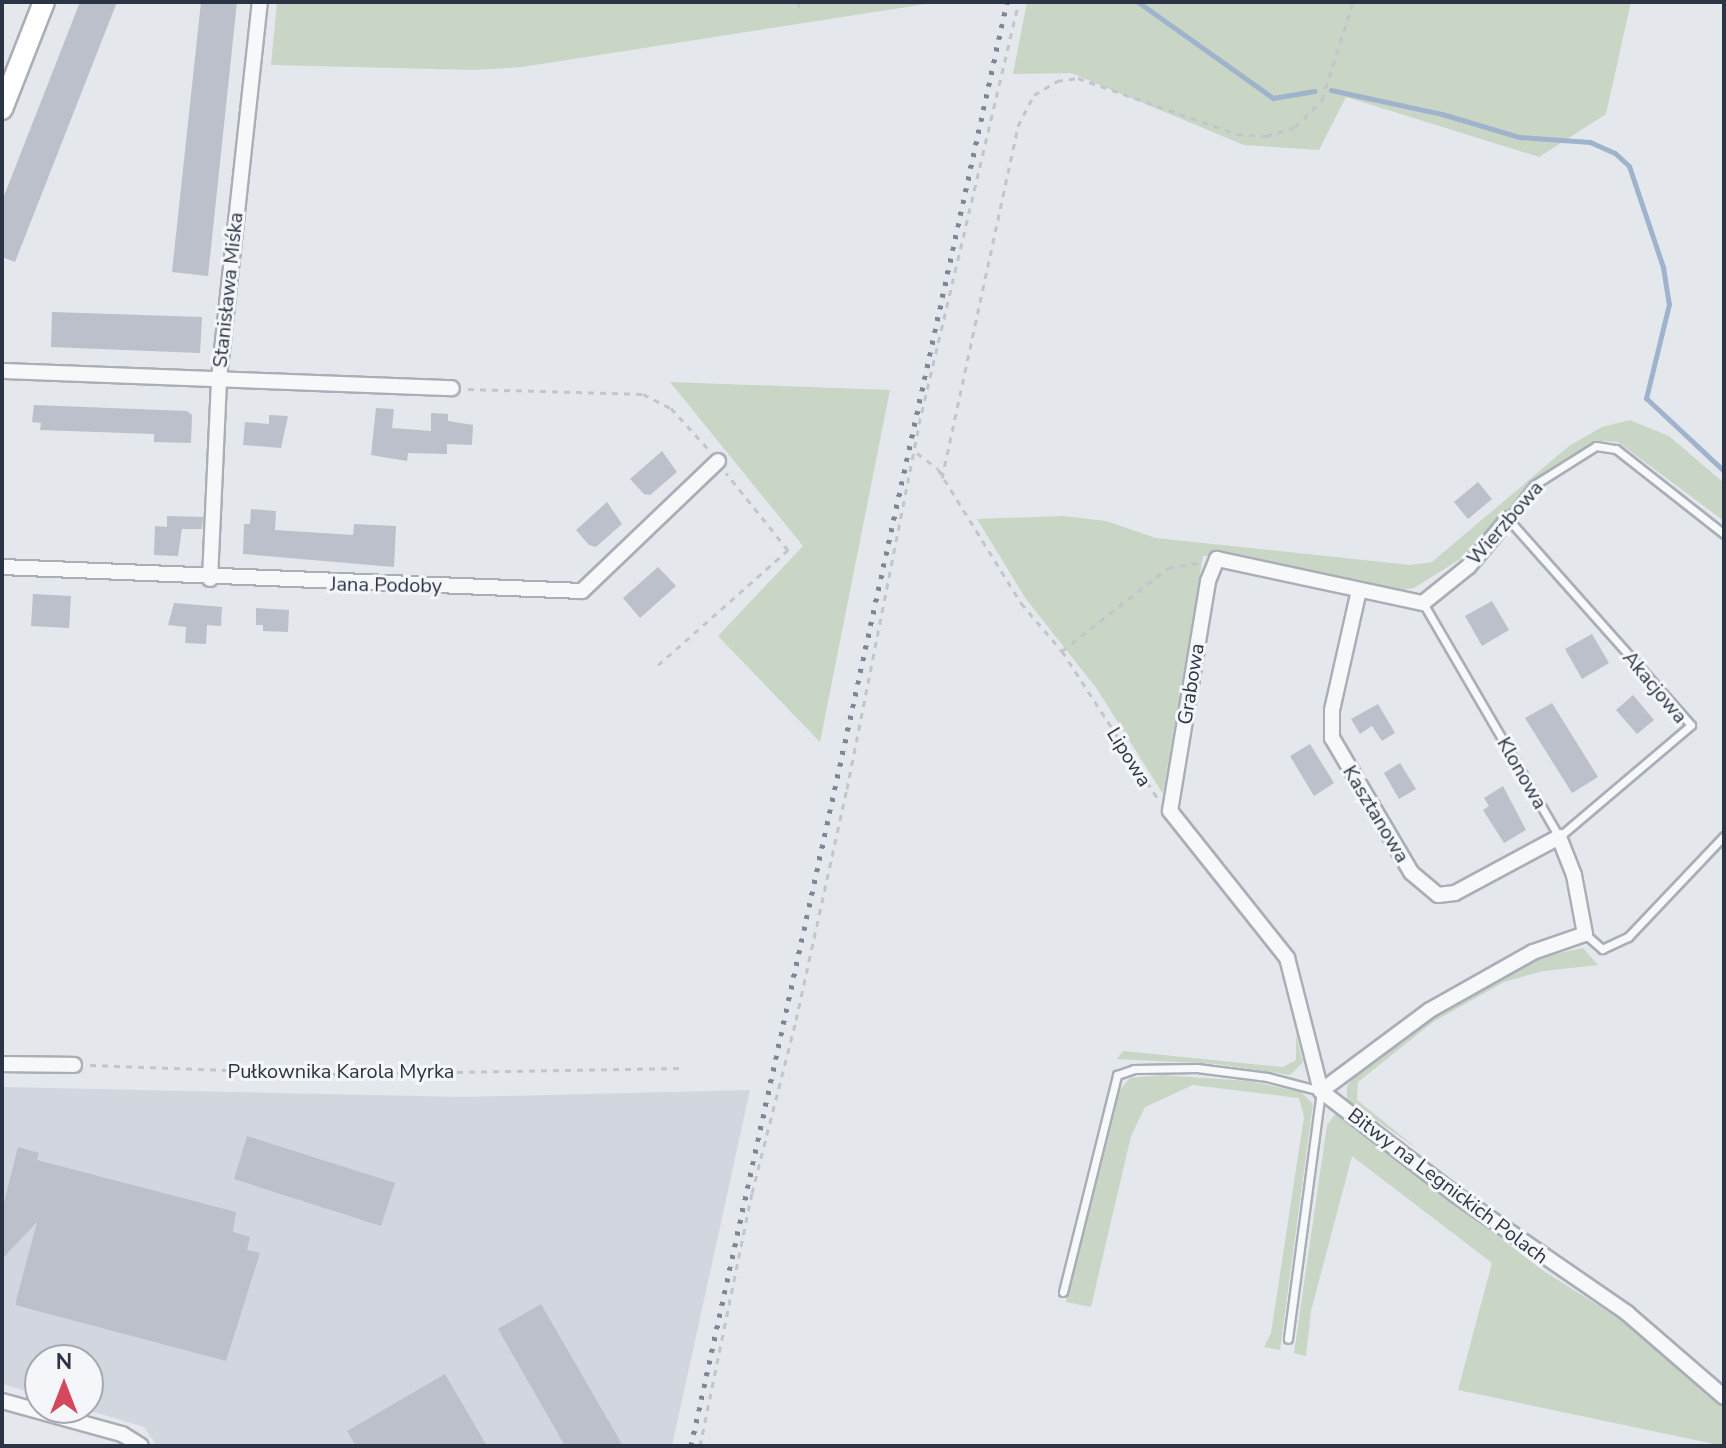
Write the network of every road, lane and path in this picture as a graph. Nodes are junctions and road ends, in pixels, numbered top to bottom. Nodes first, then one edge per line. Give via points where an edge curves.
1 (44, 2) edge
2 (260, 2) edge
3 (797, 2) edge
4 (1019, 2) edge
5 (1353, 2) edge
6 (801, 10) dead end
7 (2, 109) edge
8 (2, 371) edge
9 (219, 378) junction
10 (452, 388) joint
11 (917, 453) junction
12 (718, 461) junction
13 (942, 478) junction
14 (1508, 519) junction
15 (1724, 534) edge
16 (1217, 559) junction
17 (2, 567) edge
18 (210, 579) junction
19 (1359, 590) junction
20 (1423, 603) junction
21 (1062, 651) junction
22 (658, 665) dead end
23 (1170, 811) junction
24 (1724, 836) edge
25 (1559, 837) junction
26 (1585, 934) junction
27 (2, 1064) edge
28 (74, 1065) joint
29 (681, 1068) dead end
30 (1321, 1091) junction
31 (1063, 1292) dead end
32 (1288, 1339) dead end
33 (1724, 1397) edge
34 (2, 1401) edge
35 (141, 1446) edge
36 (700, 1446) edge

1 - 7 street
2 - 9 street, Stanisława Miśka
3 - 6 path
4 - 11 path via 983,140
5 - 13 path via 1322,100 1295,127 1266,136 1237,134 1078,78 1057,81 1034,95 1018,126
8 - 9 street
9 - 10 street
9 - 18 street, Stanisława Miśka
10 - 12 path via 643,394 671,408
11 - 13 path, Lipowa
11 - 36 path
12 - 18 street, Jana Podoby via 582,591
12 - 22 path via 788,550
13 - 21 path, Lipowa via 1021,603
14 - 15 lane, Wierzbowa via 1534,485 1596,446 1616,449
14 - 20 street, Wierzbowa via 1469,566
14 - 25 lane, Akacjowa via 1691,725
16 - 19 street
16 - 21 path via 1168,568
16 - 23 street, Grabowa via 1208,581
17 - 18 street, Jana Podoby
19 - 20 street
19 - 25 street, Kasztanowa via 1332,710 1332,738 1411,872 1438,895 1455,893
20 - 25 lane, Klonowa
21 - 23 path, Lipowa via 1148,789
23 - 30 street via 1287,958
24 - 26 lane via 1628,937 1602,949
25 - 26 street, Klonowa via 1574,875
26 - 30 street via 1533,952 1430,1010
27 - 28 street
28 - 29 path, Pułkownika Karola Myrka via 337,1074
30 - 31 lane, Bitwy na Legnickich Polach via 1197,1068 1134,1069 1117,1075
30 - 32 lane
30 - 33 street, Bitwy na Legnickich Polach via 1468,1204 1627,1313
34 - 35 street via 122,1434

